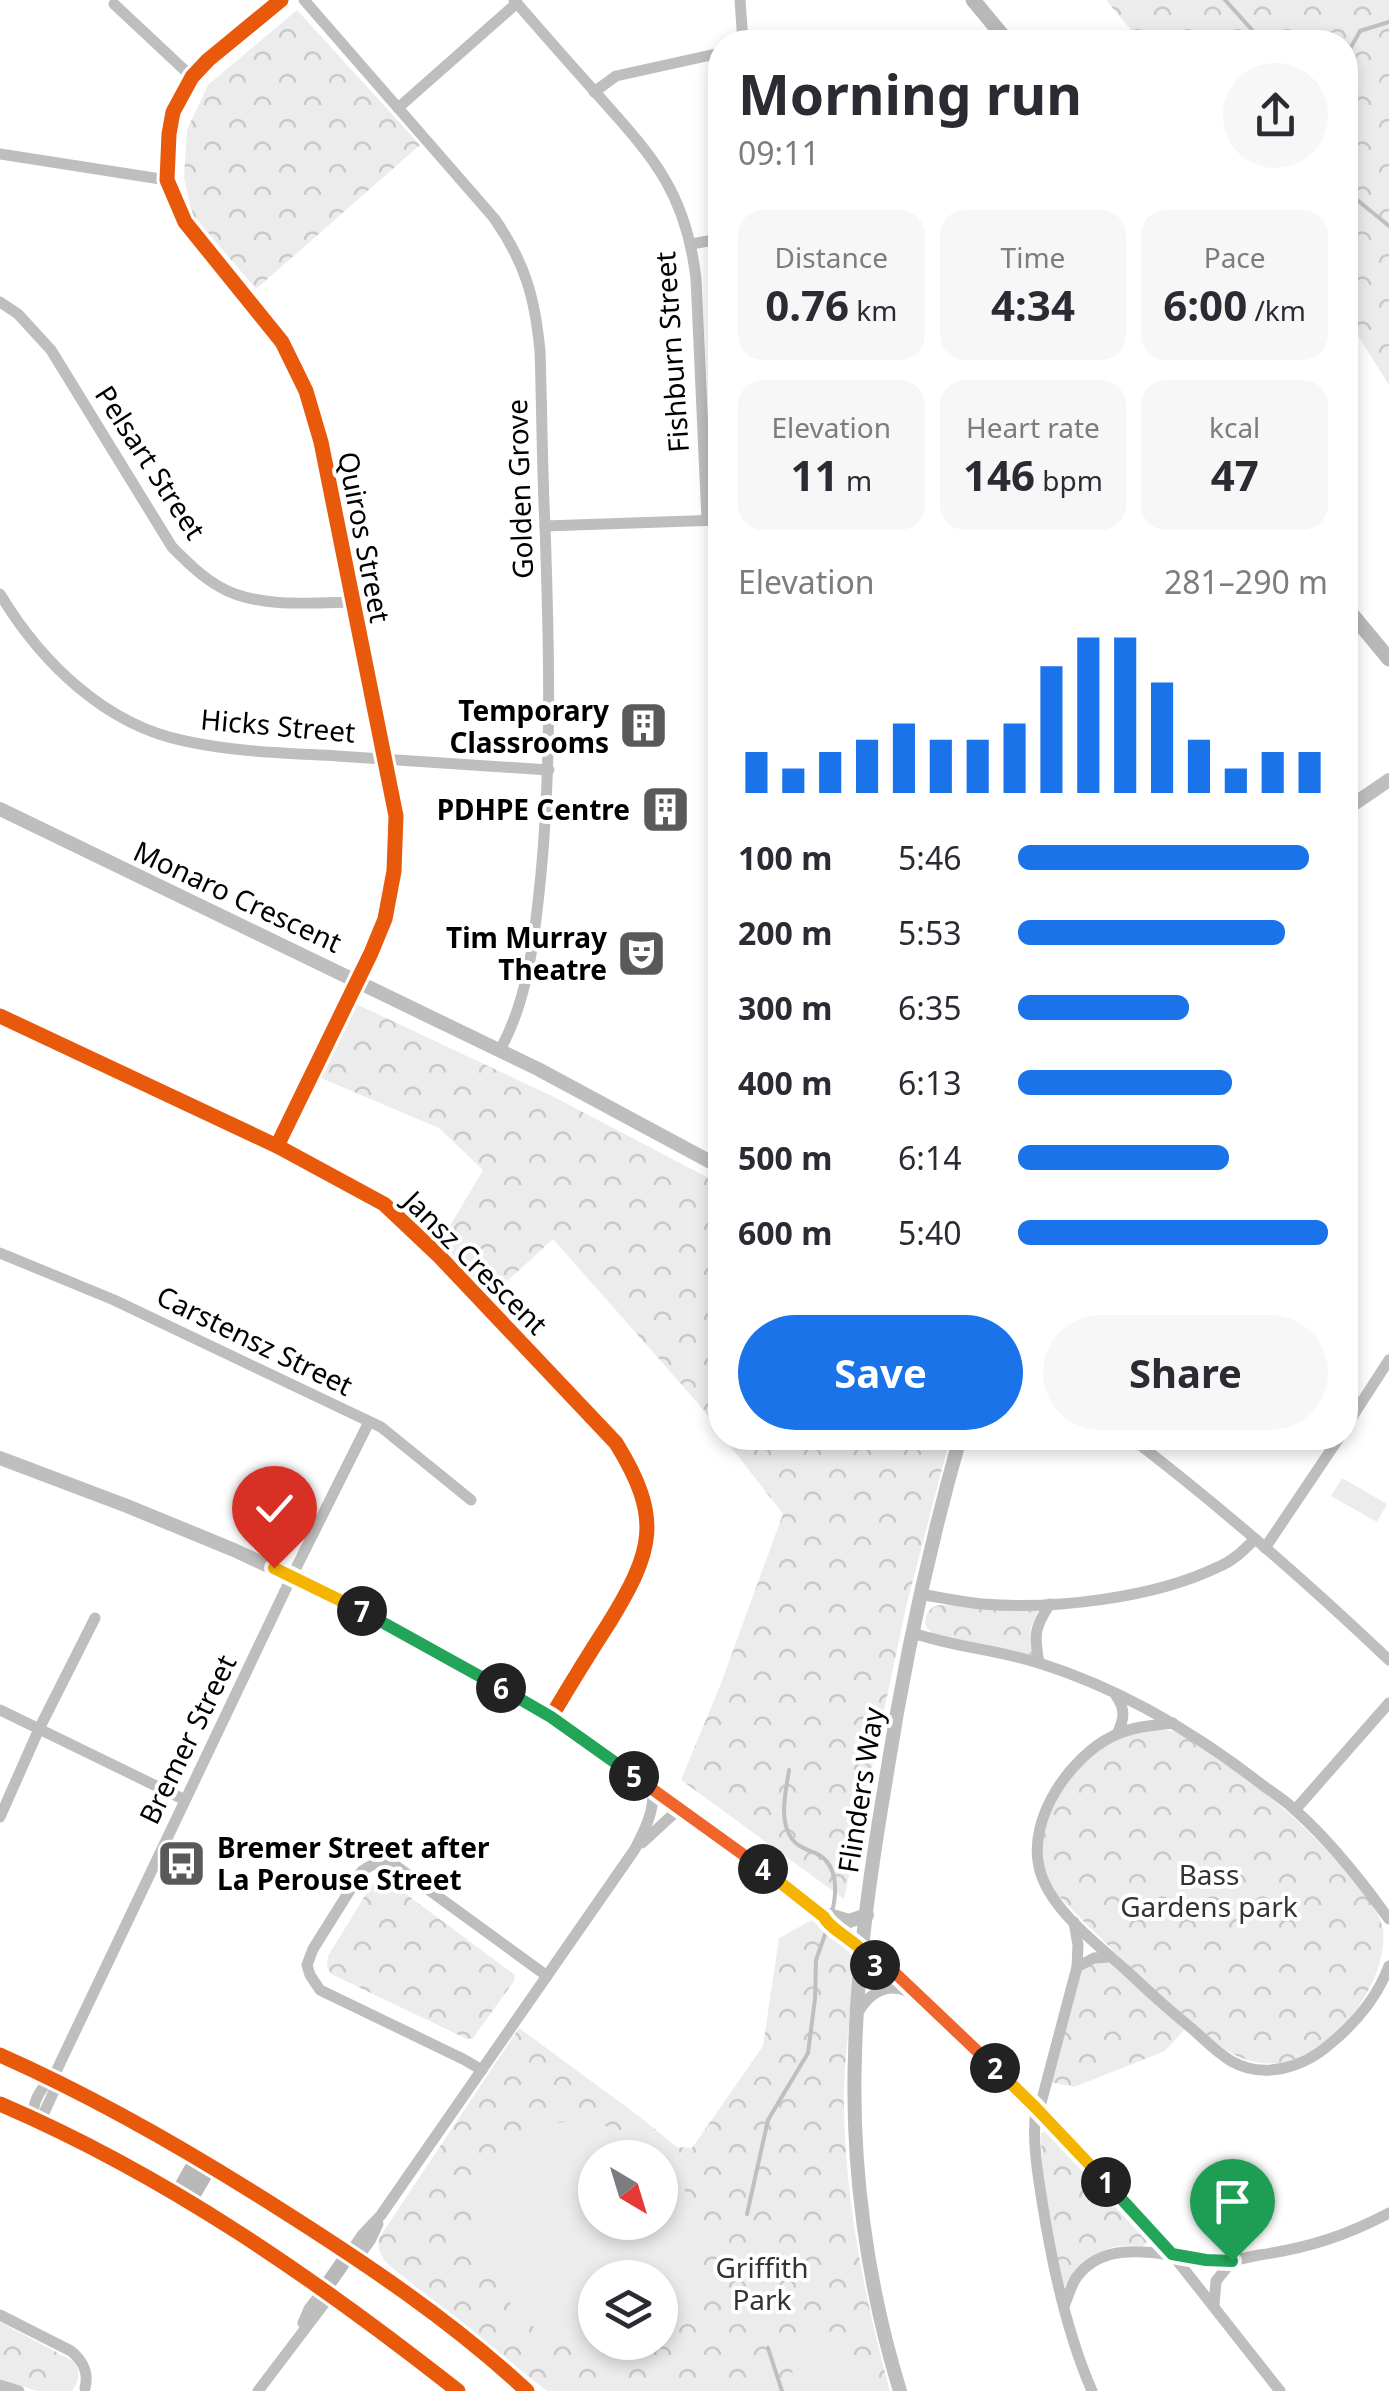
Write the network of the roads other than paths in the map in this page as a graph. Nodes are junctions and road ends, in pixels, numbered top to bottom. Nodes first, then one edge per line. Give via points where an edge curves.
1 (281, 0) edge
2 (304, 0) edge
3 (740, 0) edge
4 (973, 0) edge
5 (516, 2) edge
6 (114, 4) dead end
7 (743, 30) edge
8 (998, 30) edge
9 (708, 57) edge
10 (192, 77) junction
11 (594, 92) junction
12 (398, 108) junction
13 (0, 154) edge
14 (167, 180) junction
15 (708, 240) edge
16 (690, 244) junction
17 (0, 302) edge
18 (708, 453) edge
19 (708, 520) edge
20 (544, 526) junction
21 (0, 594) edge
22 (351, 602) junction
23 (1358, 622) edge
24 (1389, 660) edge
25 (384, 759) junction
26 (549, 770) junction
27 (1389, 780) edge
28 (1358, 801) edge
29 (0, 809) edge
30 (357, 980) junction
31 (0, 1016) edge
32 (500, 1050) junction
33 (277, 1146) junction
34 (708, 1161) edge
35 (0, 1253) edge
36 (1389, 1360) edge
37 (1358, 1408) edge
38 (369, 1422) junction
39 (957, 1450) edge
40 (1146, 1450) edge
41 (1330, 1450) edge
42 (0, 1458) edge
43 (470, 1500) dead end
44 (1260, 1544) junction
45 (292, 1576) junction
46 (921, 1594) junction
47 (1050, 1604) junction
48 (95, 1618) dead end
49 (914, 1633) junction
50 (1389, 1660) edge
51 (1039, 1663) junction
52 (1110, 1689) junction
53 (1389, 1704) edge
54 (0, 1710) edge
55 (551, 1717) junction
56 (1173, 1723) junction
57 (40, 1729) junction
58 (1117, 1734) junction
59 (653, 1789) junction
60 (186, 1800) junction
61 (680, 1808) junction
62 (1295, 1810) junction
63 (0, 1817) edge
64 (635, 1849) junction
65 (867, 1915) junction
66 (828, 1918) junction
67 (1389, 1920) edge
68 (1074, 1922) junction
69 (1112, 1957) junction
70 (862, 1958) junction
71 (1389, 1966) edge
72 (1077, 1968) junction
73 (548, 1976) junction
74 (1386, 1980) edge
75 (918, 1996) junction
76 (856, 2015) junction
77 (0, 2055) edge
78 (482, 2070) junction
79 (52, 2080) junction
80 (0, 2104) edge
81 (1036, 2108) junction
82 (34, 2119) junction
83 (204, 2162) junction
84 (183, 2199) junction
85 (1389, 2214) edge
86 (1172, 2254) junction
87 (353, 2257) junction
88 (1232, 2261) junction
89 (326, 2293) junction
90 (1064, 2306) junction
91 (1214, 2306) junction
92 (0, 2315) edge
93 (0, 2385) edge
94 (86, 2390) edge
95 (19, 2391) edge
96 (258, 2391) edge
97 (458, 2391) edge
98 (527, 2391) edge
99 (900, 2391) edge
100 (1092, 2391) edge
101 (1280, 2391) edge

1 - 10 street, Quiros Street
2 - 12 street, Golden Grove
3 - 7 street
4 - 8 main road
5 - 11 street, Fishburn Street
5 - 12 street
6 - 10 street
9 - 11 street via 616,76
10 - 14 street, Quiros Street via 173,112
11 - 16 street, Fishburn Street via 656,163
12 - 20 street, Golden Grove via 494,218 527,278 540,351
13 - 14 street
14 - 22 street, Quiros Street via 185,222 295,365 315,416
15 - 16 street
16 - 18 street, Fishburn Street
17 - 22 street, Pelsart Street via 51,350 172,548 197,572 224,590 260,600
19 - 20 street
20 - 26 street, Golden Grove
21 - 25 street, Hicks Street via 70,682 148,729 238,750
22 - 25 street, Quiros Street
23 - 24 main road
25 - 26 street, Hicks Street
25 - 30 street, Quiros Street via 396,816 394,870 385,919
26 - 32 street, Golden Grove via 539,905 523,992
27 - 28 street
29 - 30 street, Monaro Crescent
30 - 32 street, Monaro Crescent
30 - 33 street, Quiros Street
31 - 33 street, Jansz Crescent
32 - 34 street, Monaro Crescent
33 - 55 street, Jansz Crescent via 384,1204 407,1225 616,1443 637,1479 647,1516 641,1565
35 - 38 street, Carstensz Street
36 - 37 street
38 - 43 street, Carstensz Street
38 - 45 street, Bremer Street
39 - 46 street, Flinders Way
40 - 44 street
41 - 44 street
42 - 45 street
44 - 47 street via 1186,1579 1130,1595
44 - 50 street
45 - 55 street
45 - 60 street, Bremer Street
46 - 47 street via 984,1604
46 - 49 street, Flinders Way
47 - 51 street via 1036,1628
48 - 57 street
49 - 51 street
49 - 65 street, Flinders Way
51 - 52 street
52 - 56 street
52 - 58 street via 1122,1706
53 - 62 street
54 - 57 street
55 - 59 street
56 - 58 street
56 - 62 street
57 - 60 street
57 - 63 street
58 - 68 street via 1074,1768 1043,1815 1038,1865
59 - 61 street
59 - 64 street via 651,1816
60 - 79 street, Bremer Street
61 - 64 street
61 - 66 street
62 - 67 street
64 - 73 street
65 - 66 street via 848,1922
65 - 70 street, Flinders Way
66 - 70 street
68 - 69 street
68 - 72 street
69 - 72 street
69 - 74 street via 1234,2062 1266,2070 1317,2055 1350,2027
70 - 75 street via 894,1972
70 - 76 street, Flinders Way
71 - 74 street
72 - 81 street
73 - 78 street
73 - 78 street via 396,1866 384,1861 362,1871 313,1949 310,1975 320,1990
75 - 76 street via 881,1989
75 - 81 street
76 - 99 street, Flinders Way via 855,2125 864,2220
77 - 79 main road
78 - 87 street
79 - 82 street, Bremer Street via 55,2090
79 - 83 main road
80 - 82 main road
81 - 86 street
81 - 90 street via 1033,2145
82 - 84 main road
83 - 84 main road
83 - 87 main road
84 - 89 main road
85 - 88 street via 1336,2239
86 - 88 street
86 - 90 street via 1134,2251 1090,2264
86 - 91 street
87 - 89 main road
87 - 98 main road
88 - 91 street via 1216,2280
89 - 96 street
89 - 97 main road
90 - 100 street
91 - 101 street
92 - 94 street via 71,2351 86,2370
93 - 95 street

